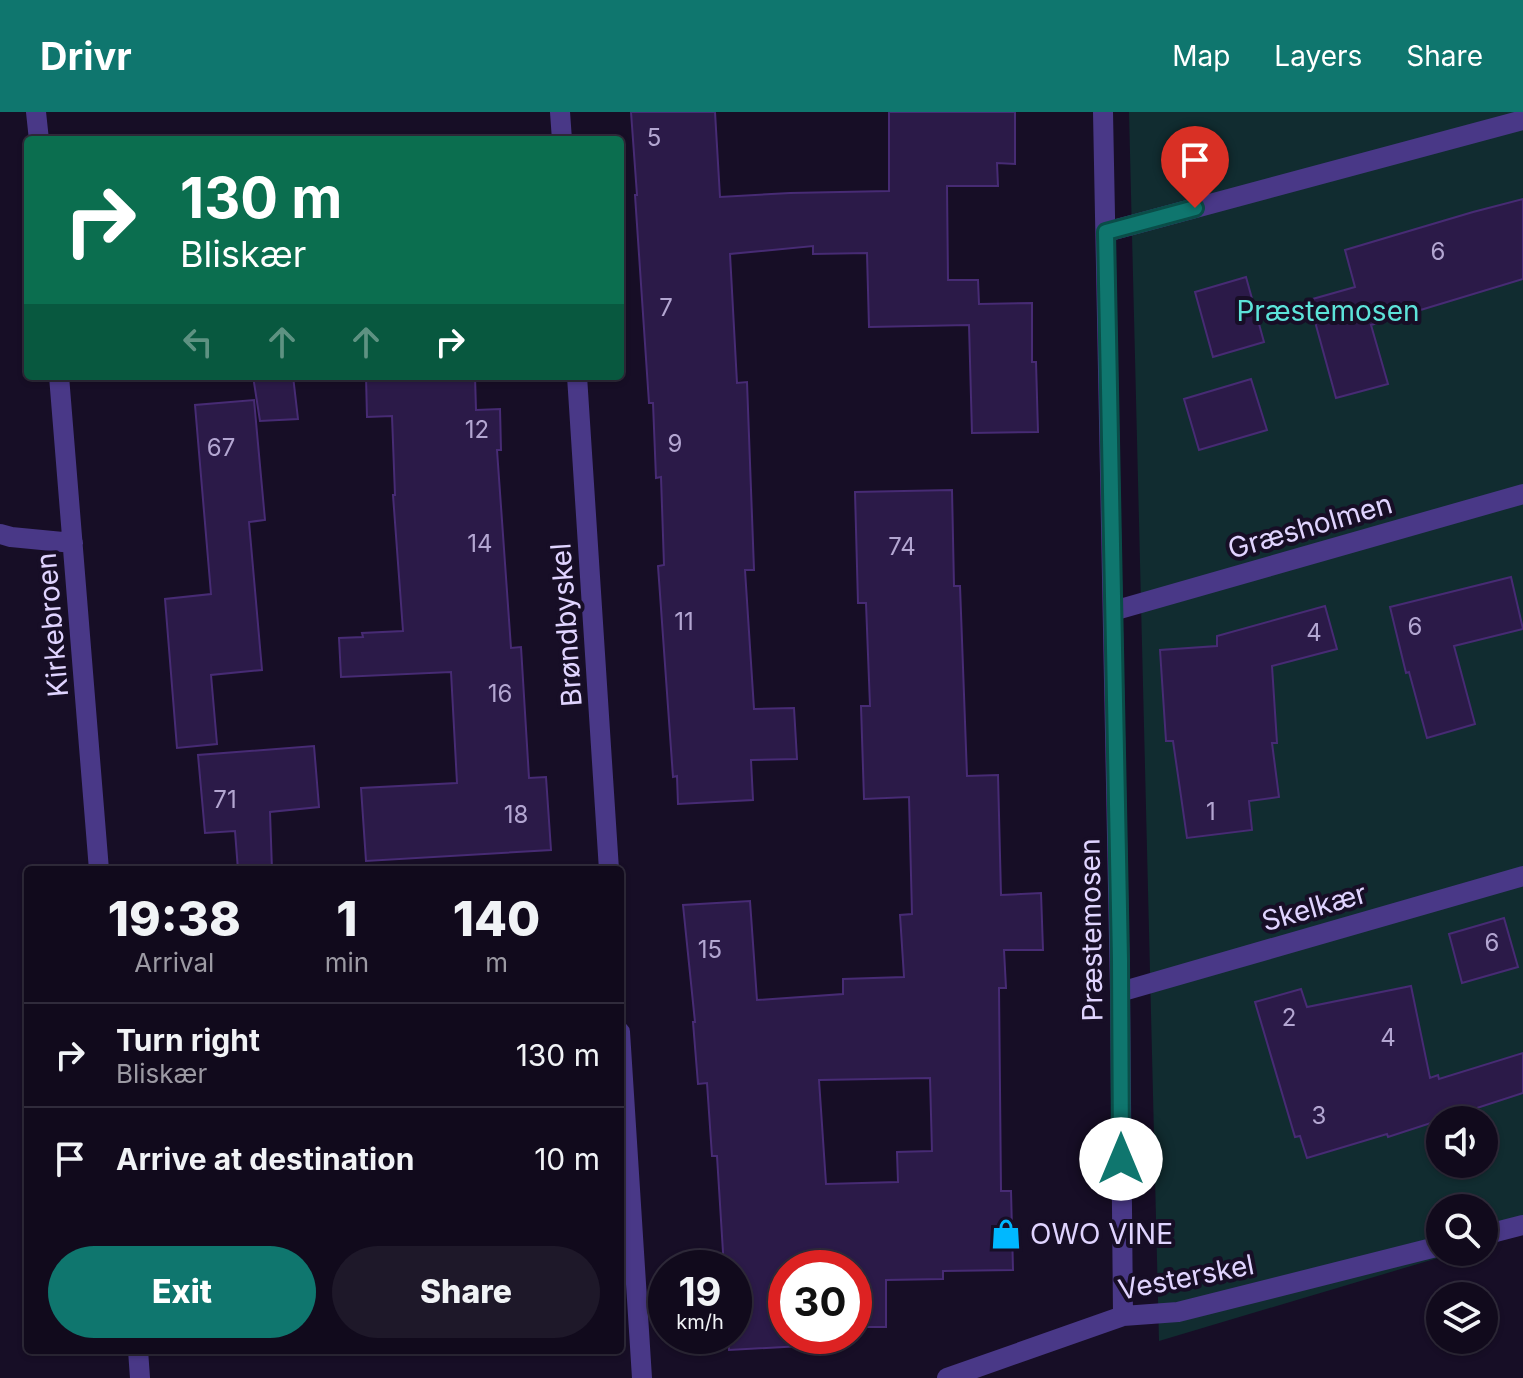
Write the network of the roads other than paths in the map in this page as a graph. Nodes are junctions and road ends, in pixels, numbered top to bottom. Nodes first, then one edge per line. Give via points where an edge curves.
1 (36, 112) edge
2 (560, 112) edge
3 (1103, 112) edge
4 (1523, 120) edge
5 (39, 136) edge
6 (562, 136) edge
7 (1106, 232) junction
8 (59, 380) edge
9 (577, 380) edge
10 (1523, 494) edge
11 (0, 534) edge
12 (73, 543) junction
13 (1113, 611) junction
14 (99, 866) edge
15 (609, 866) edge
16 (1523, 876) edge
17 (1120, 992) junction
18 (624, 1095) edge
19 (1523, 1225) edge
20 (1498, 1231) edge
21 (1426, 1250) edge
22 (1123, 1316) junction
23 (138, 1354) edge
24 (140, 1378) edge
25 (642, 1378) edge
26 (947, 1378) edge

1 - 5 street
2 - 6 street
3 - 7 street, Præstemosen
4 - 7 street
7 - 13 street, Præstemosen
8 - 12 street, Kirkebroen
9 - 15 street, Brøndbyskel
10 - 13 street, Græsholmen
11 - 12 street
12 - 14 street, Kirkebroen
13 - 17 street, Præstemosen
16 - 17 street, Skelkær
17 - 22 street, Præstemosen
18 - 25 street
19 - 20 street
21 - 22 street, Vesterskel via 1178,1312
22 - 26 street, Vesterskel
23 - 24 street

